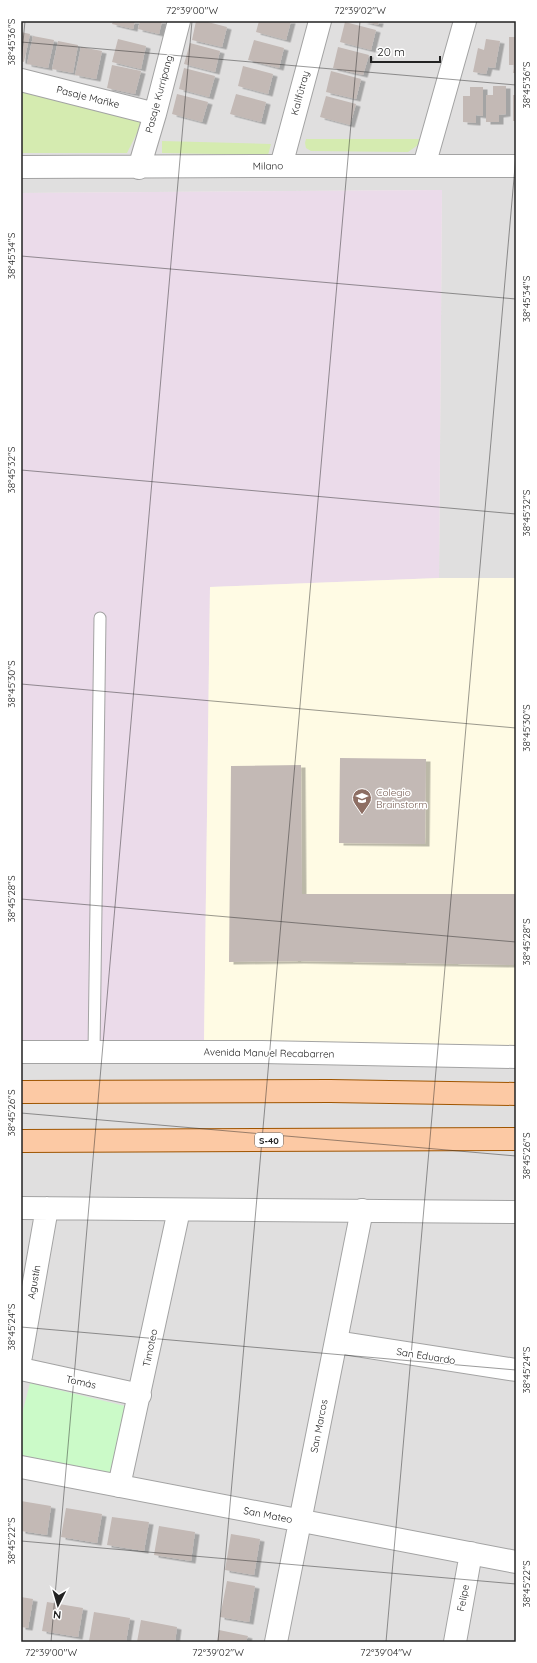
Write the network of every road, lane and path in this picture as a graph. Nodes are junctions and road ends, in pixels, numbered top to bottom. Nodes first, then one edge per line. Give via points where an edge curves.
1 (179, 21) edge
2 (320, 21) edge
3 (465, 21) edge
4 (21, 80) edge
5 (155, 114) junction
6 (280, 166) junction
7 (424, 166) junction
8 (516, 166) edge
9 (21, 167) edge
10 (139, 168) junction
11 (100, 618) dead end
12 (21, 1052) edge
13 (94, 1052) junction
14 (516, 1057) edge
15 (21, 1092) edge
16 (516, 1094) edge
17 (516, 1139) edge
18 (21, 1141) edge
19 (21, 1208) edge
20 (47, 1208) junction
21 (179, 1210) junction
22 (362, 1210) junction
23 (516, 1212) edge
24 (336, 1342) junction
25 (21, 1356) edge
26 (21, 1369) edge
27 (516, 1370) edge
28 (140, 1394) junction
29 (21, 1467) edge
30 (119, 1486) junction
31 (300, 1521) junction
32 (472, 1553) junction
33 (516, 1562) edge
34 (276, 1642) edge
35 (455, 1642) edge

1 - 5 street, Pasaje Kurripang
2 - 6 street, Kallfütray
3 - 7 street
4 - 5 street, Pasaje Mañke
5 - 10 street, Pasaje Kurripang
6 - 7 street, Milano
6 - 10 street, Milano
7 - 8 street, Milano
9 - 10 street, Milano
11 - 13 lane
12 - 13 street, Avenida Manuel Recabarren
13 - 14 street, Avenida Manuel Recabarren
15 - 16 main road via 330,1091
17 - 18 main road, S-40
19 - 20 street
20 - 21 street
20 - 25 street, Agustín
21 - 22 street
21 - 28 street, Timoteo
22 - 23 street
22 - 24 street, San Marcos
24 - 27 street, San Eduardo
24 - 31 street, San Marcos
26 - 28 street, Tomás
28 - 30 street, Timoteo
29 - 30 street, San Mateo
30 - 31 street, San Mateo
31 - 32 street, San Mateo
31 - 34 street, San Marcos
32 - 33 street, San Mateo
32 - 35 street, Felipe

